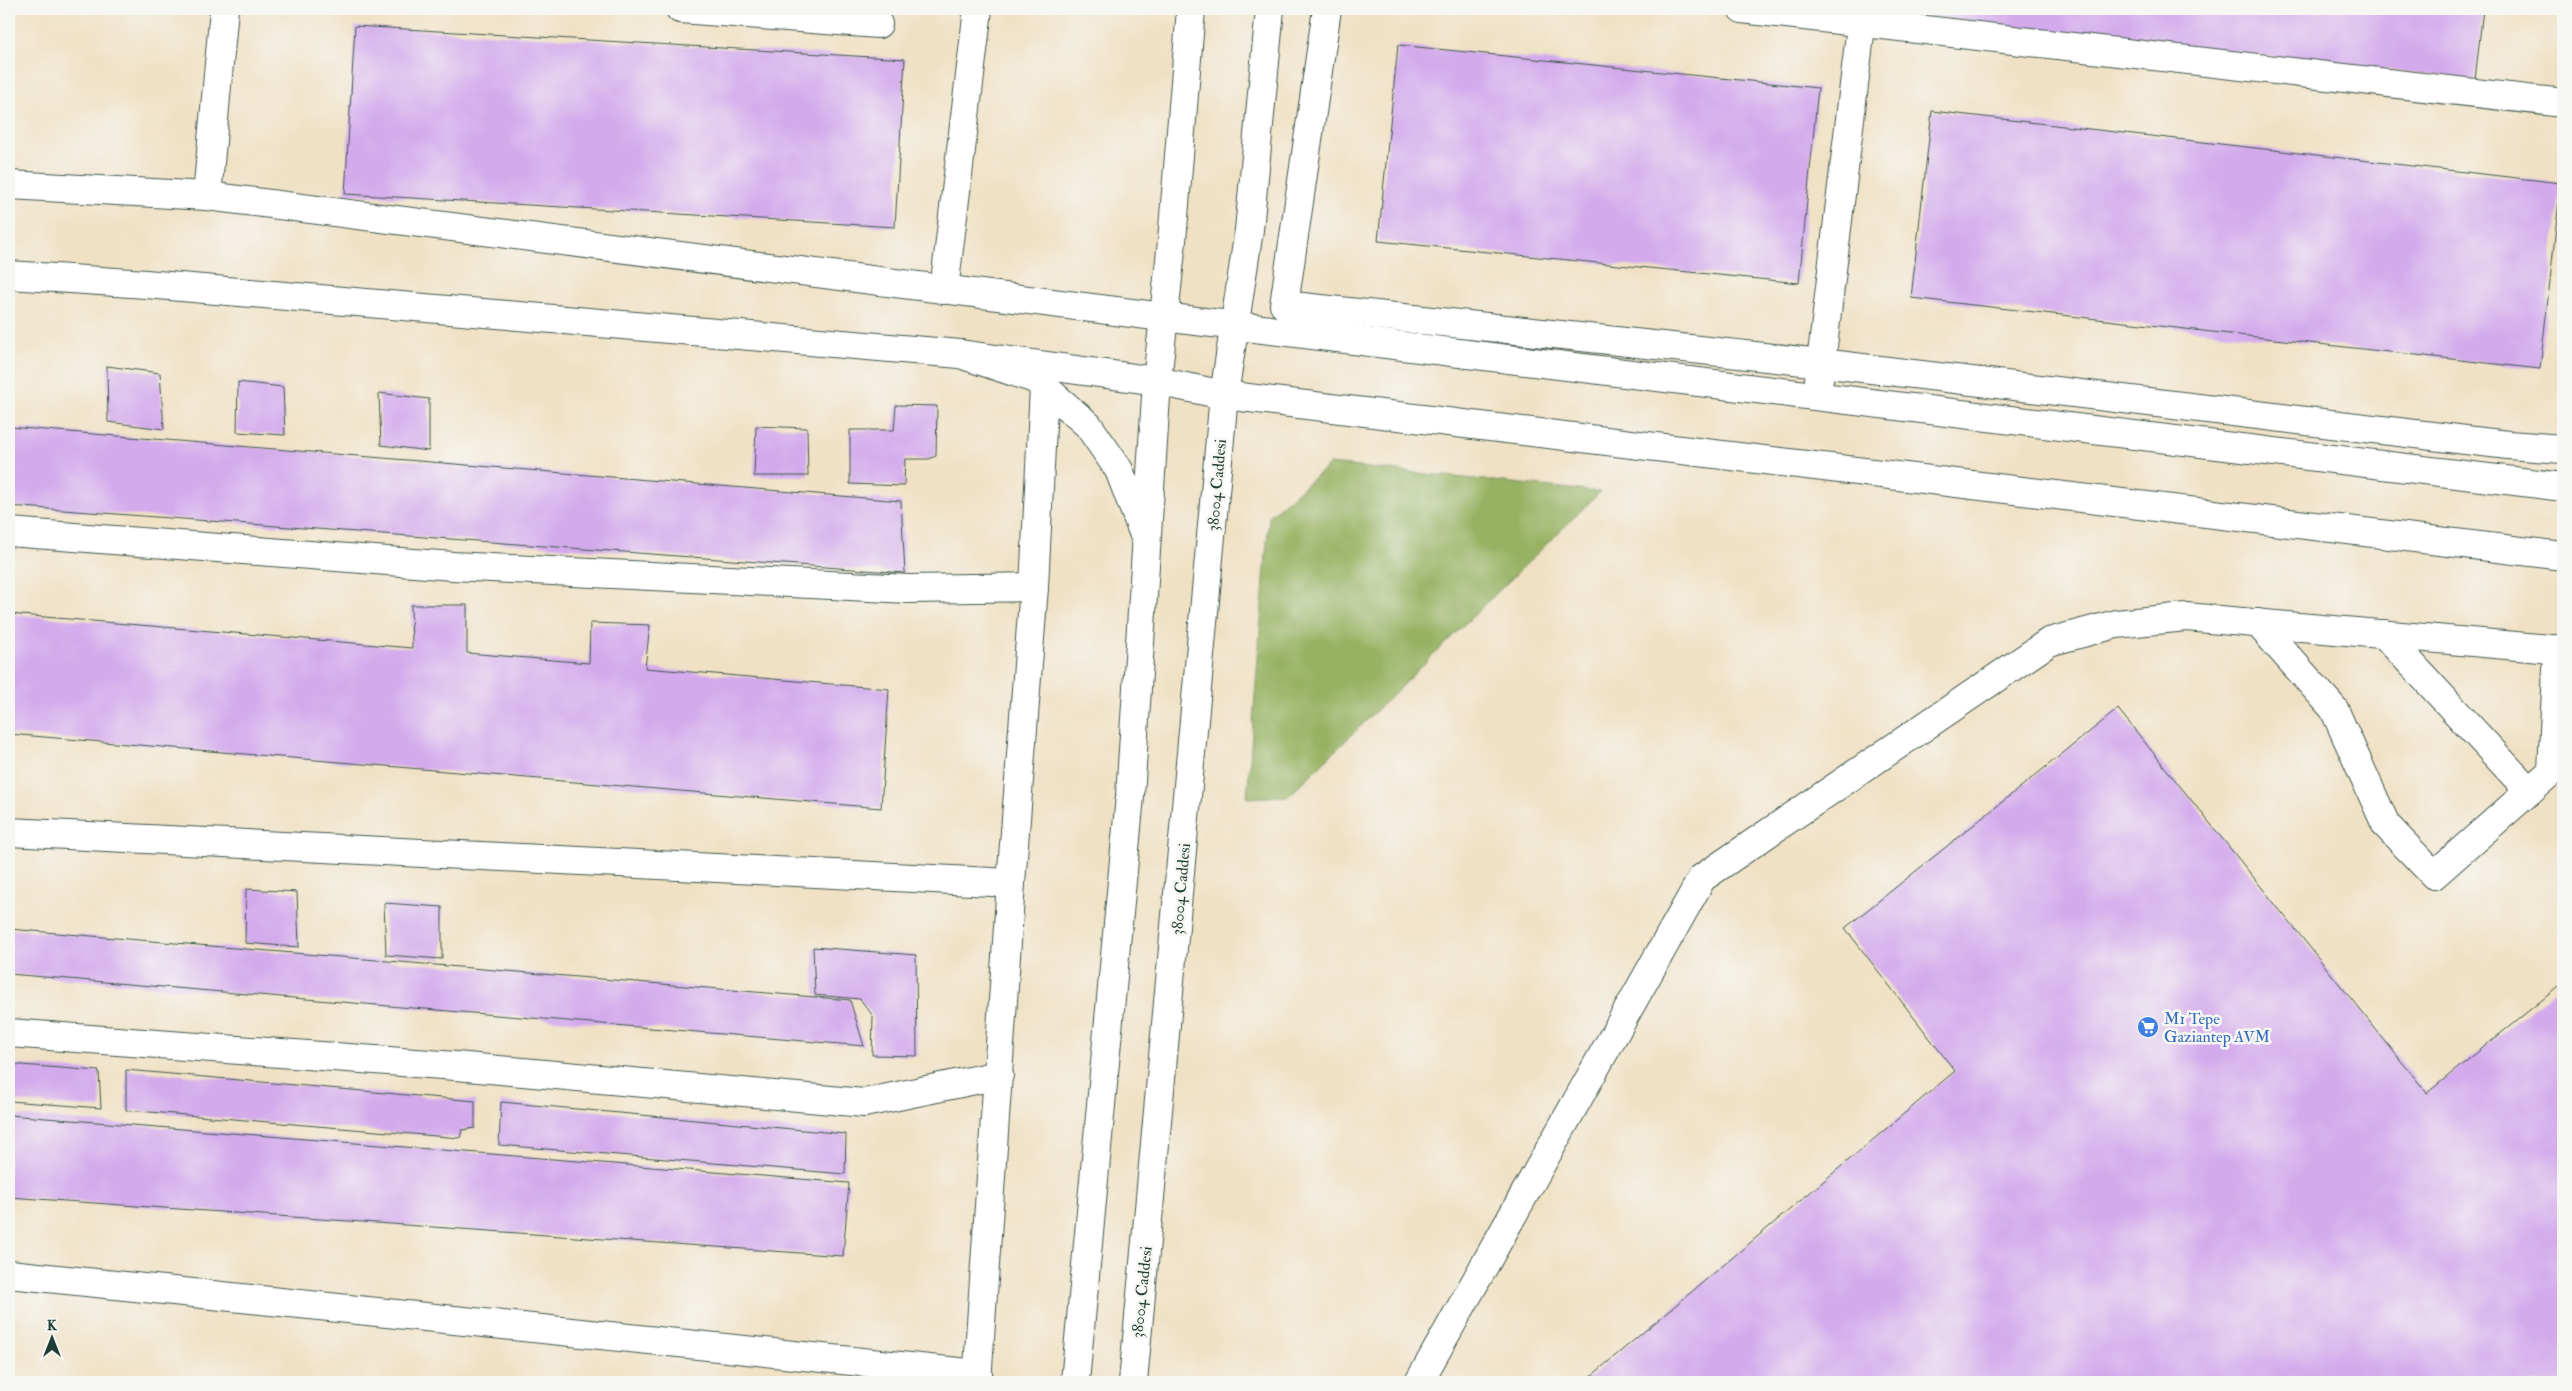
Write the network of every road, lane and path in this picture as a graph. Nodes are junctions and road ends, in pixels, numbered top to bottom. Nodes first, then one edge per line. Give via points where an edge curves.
1 (224, 9) edge
2 (680, 9) edge
3 (978, 9) edge
4 (1191, 9) edge
5 (1270, 9) edge
6 (1327, 9) edge
7 (1742, 9) edge
8 (1862, 16) edge
9 (878, 24) dead end
10 (2563, 103) edge
11 (9, 185) edge
12 (207, 196) junction
13 (9, 275) edge
14 (944, 290) junction
15 (1163, 317) junction
16 (1235, 326) junction
17 (960, 354) junction
18 (1821, 362) junction
19 (1157, 381) junction
20 (1044, 387) junction
21 (1224, 395) junction
22 (1816, 397) junction
23 (2563, 449) edge
24 (2563, 487) edge
25 (9, 532) edge
26 (1148, 544) junction
27 (2563, 556) edge
28 (1034, 588) junction
29 (2258, 623) junction
30 (2384, 634) junction
31 (2561, 650) edge
32 (2529, 791) junction
33 (9, 832) edge
34 (1011, 882) junction
35 (9, 1033) edge
36 (999, 1075) junction
37 (9, 1274) edge
38 (978, 1378) edge
39 (1075, 1382) edge
40 (1132, 1382) edge
41 (1419, 1382) edge

1 - 12 street
2 - 9 street
3 - 14 street
4 - 15 street
5 - 16 street, 38004 Caddesi via 1249,230
6 - 18 street via 1284,305
7 - 8 street
8 - 10 street
8 - 18 street
11 - 12 street
12 - 14 street
13 - 17 street via 156,284
14 - 15 street
15 - 16 street
15 - 19 street
16 - 21 street, 38004 Caddesi
16 - 22 street
17 - 19 street
17 - 20 street via 1035,379
18 - 22 street
18 - 23 street
19 - 21 street
19 - 26 street
20 - 26 street via 1088,425 1119,470
20 - 28 street
21 - 27 street
21 - 40 street, 38004 Caddesi
22 - 24 street
25 - 28 street via 473,567 909,590
26 - 39 street via 1130,796
28 - 34 street
29 - 30 street
29 - 32 street via 2334,709 2386,825 2434,875
29 - 41 street via 2186,617 2151,619 2116,624 2049,642 1702,878
30 - 31 street
30 - 32 street
31 - 32 street via 2552,771
33 - 34 street
34 - 36 street
35 - 36 street via 456,1066 864,1104
36 - 38 street
37 - 38 street

